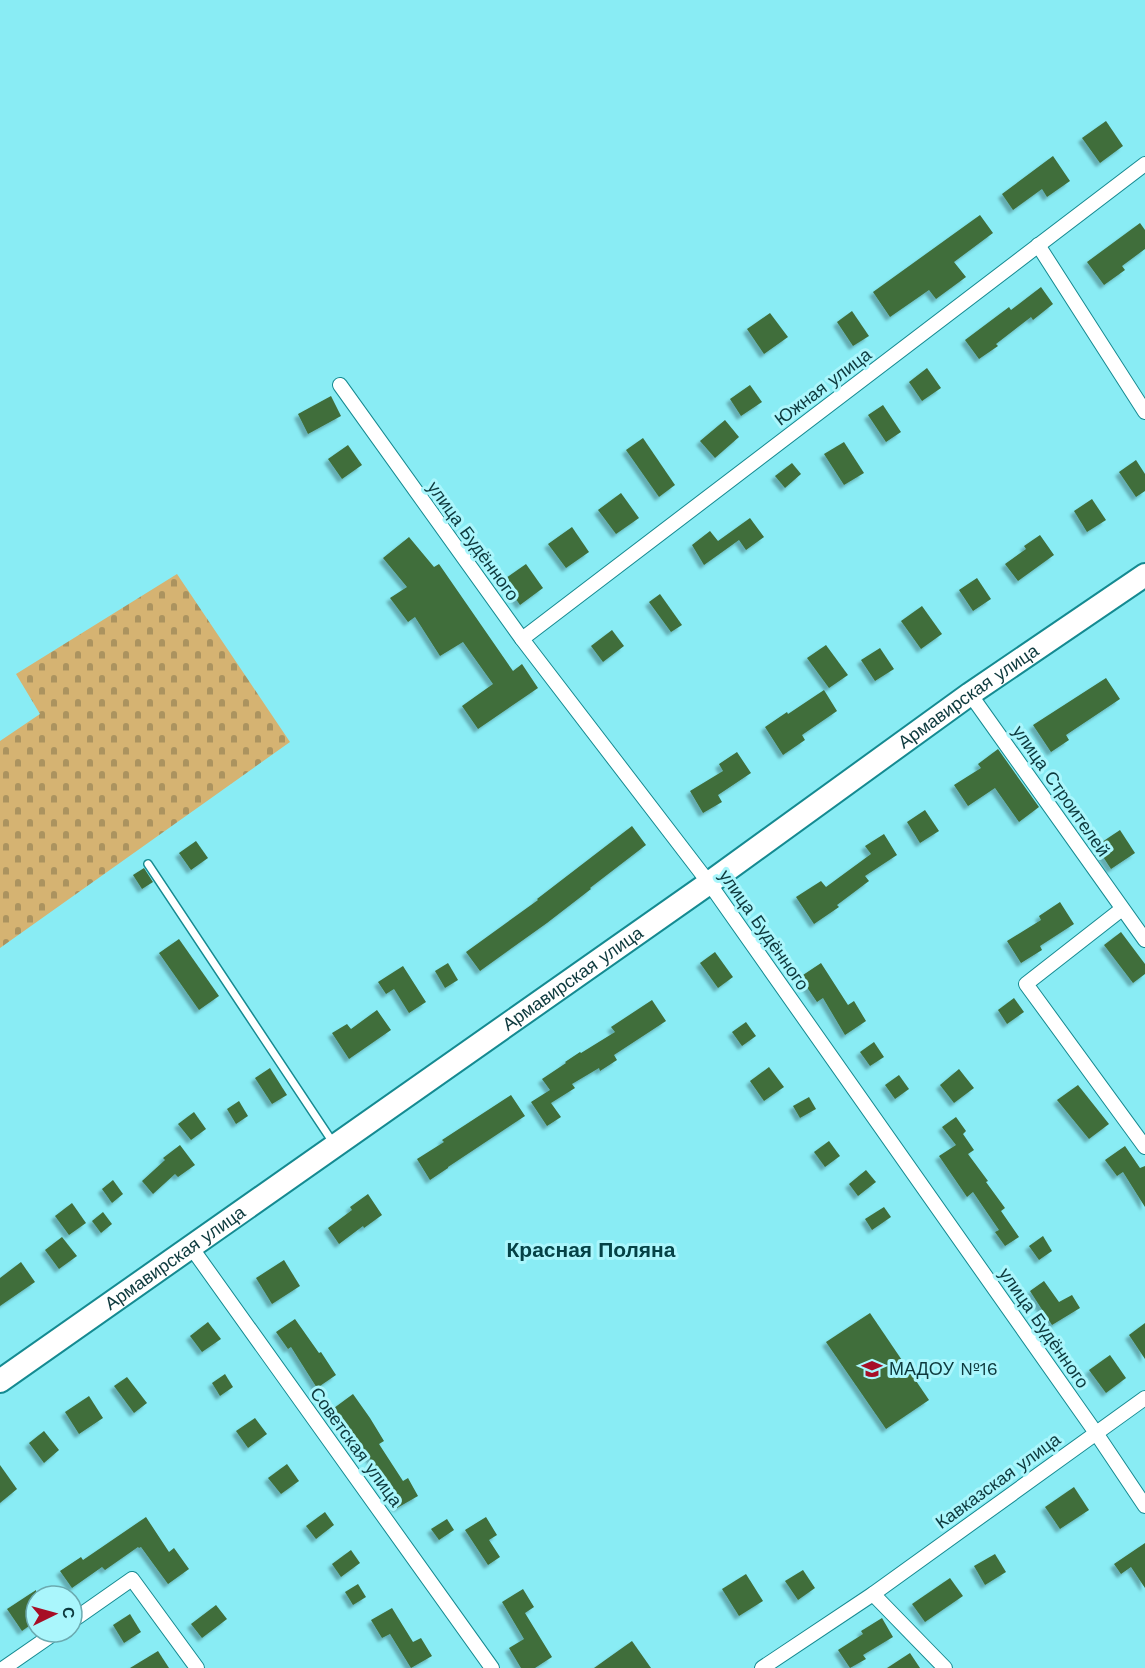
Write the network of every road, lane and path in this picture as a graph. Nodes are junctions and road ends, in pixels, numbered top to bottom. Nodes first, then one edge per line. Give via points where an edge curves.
1 (1145, 164) edge
2 (1038, 245) junction
3 (340, 385) dead end
4 (1145, 412) edge
5 (1145, 575) edge
6 (522, 639) junction
7 (970, 694) junction
8 (148, 864) dead end
9 (709, 883) junction
10 (1122, 909) junction
11 (1145, 940) edge
12 (335, 1146) junction
13 (1145, 1147) edge
14 (191, 1247) junction
15 (0, 1381) edge
16 (1145, 1398) edge
17 (1096, 1433) junction
18 (1145, 1506) edge
19 (873, 1594) junction
20 (84, 1613) edge
21 (39, 1644) edge
22 (4, 1668) edge
23 (196, 1668) edge
24 (492, 1668) edge
25 (762, 1668) edge
26 (945, 1668) edge

1 - 2 street, Южная улица
2 - 4 street
2 - 6 street, Южная улица
3 - 6 street, улица Будённого
5 - 7 main road, Армавирская улица
6 - 9 street, улица Будённого
7 - 9 main road, Армавирская улица
7 - 10 street, улица Строителей
8 - 12 lane
9 - 12 main road, Армавирская улица
9 - 17 street, улица Будённого
10 - 11 street, улица Строителей
10 - 13 street via 1026,984
12 - 14 main road, Армавирская улица
14 - 15 main road, Армавирская улица
14 - 24 street, Советская улица
16 - 17 street, Кавказская улица
17 - 18 street, улица Будённого
17 - 19 street, Кавказская улица
19 - 25 street, Кавказская улица
19 - 26 street
20 - 23 street via 132,1579
21 - 22 street

